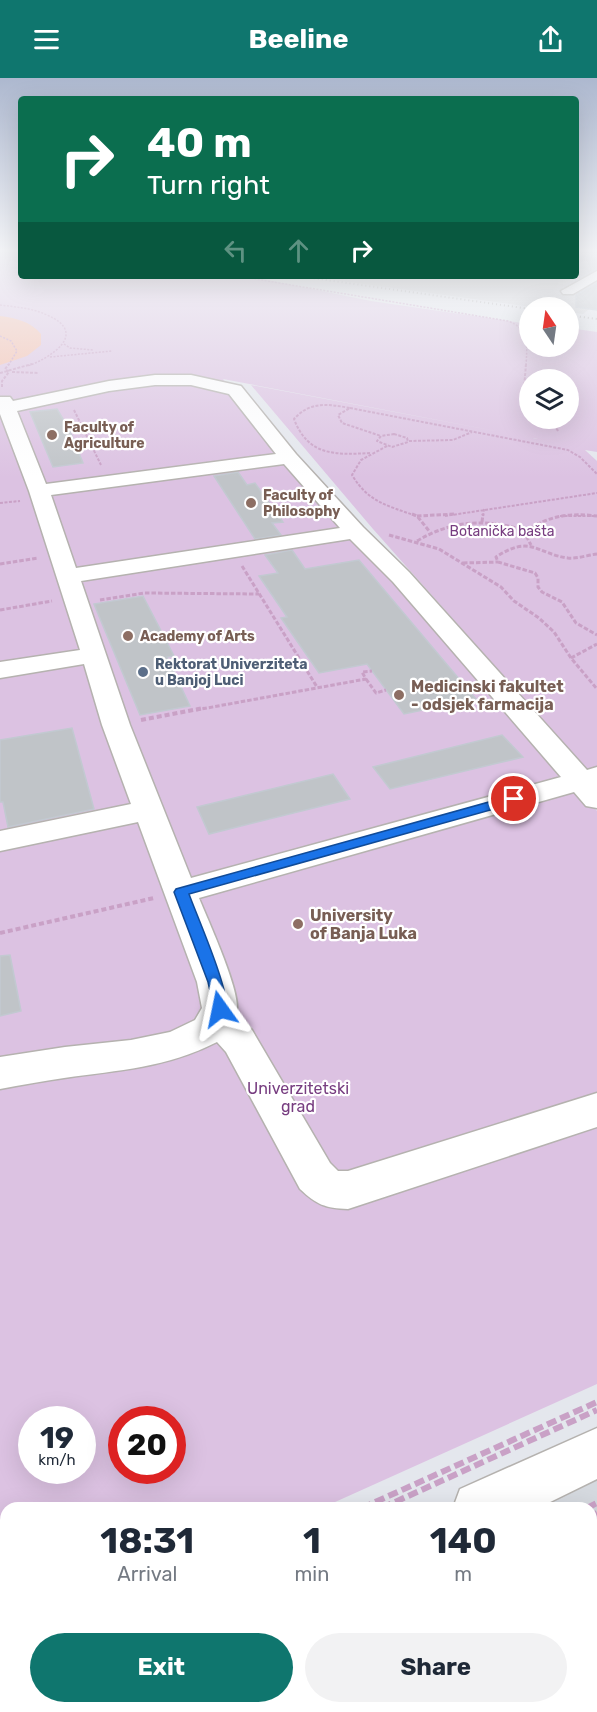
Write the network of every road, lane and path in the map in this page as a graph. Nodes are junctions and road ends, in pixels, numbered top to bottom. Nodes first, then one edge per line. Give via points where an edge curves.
1 (64, 326) edge
2 (520, 326) edge
3 (0, 336) edge
4 (64, 343) junction
5 (44, 358) junction
6 (12, 361) joint
7 (525, 369) edge
8 (9, 372) junction
9 (0, 373) edge
10 (39, 373) dead end
11 (67, 395) junction
12 (3, 406) edge
13 (350, 408) junction
14 (557, 429) edge
15 (472, 432) junction
16 (559, 432) dead end
17 (381, 436) junction
18 (409, 441) junction
19 (387, 446) junction
20 (370, 453) junction
21 (289, 458) junction
22 (597, 474) edge
23 (110, 482) junction
24 (39, 491) junction
25 (597, 493) edge
26 (484, 509) junction
27 (417, 516) junction
28 (597, 516) edge
29 (482, 522) junction
30 (430, 532) junction
31 (526, 532) junction
32 (357, 533) junction
33 (417, 542) junction
34 (531, 545) junction
35 (232, 550) junction
36 (597, 554) edge
37 (498, 562) junction
38 (462, 563) junction
39 (0, 564) edge
40 (62, 565) junction
41 (259, 594) junction
42 (74, 601) junction
43 (0, 610) edge
44 (597, 635) edge
45 (597, 644) edge
46 (94, 655) junction
47 (571, 658) junction
48 (0, 670) edge
49 (372, 671) dead end
50 (366, 678) junction
51 (317, 688) junction
52 (597, 689) edge
53 (386, 690) dead end
54 (116, 725) junction
55 (592, 785) edge
56 (150, 810) junction
57 (0, 842) edge
58 (181, 892) junction
59 (0, 933) edge
60 (216, 1016) junction
61 (0, 1073) edge
62 (597, 1110) edge
63 (597, 1402) edge
64 (597, 1410) edge
65 (597, 1454) edge
66 (375, 1502) edge
67 (395, 1502) edge
68 (492, 1502) edge

1 - 4 path
2 - 7 path via 524,331
3 - 6 path via 15,346 17,354
4 - 5 path
4 - 5 path via 81,350 112,350
5 - 8 path
6 - 8 path via 5,369
8 - 9 path
8 - 10 path
11 - 12 street
11 - 21 street via 167,379 235,390
11 - 23 path
12 - 24 street
13 - 15 path
13 - 17 path via 338,415 342,423
13 - 20 path via 326,403 313,405 294,419 298,432 323,452
14 - 16 path
15 - 18 path via 453,440
15 - 22 path via 568,450
17 - 18 path via 400,435
17 - 19 path via 376,441
18 - 19 path via 402,446
19 - 20 path
20 - 27 path via 355,464 355,483 377,501
21 - 23 street
21 - 32 street
23 - 24 street
24 - 40 street
25 - 26 path
26 - 27 path
26 - 29 path
27 - 30 path
28 - 31 path via 549,517
29 - 30 path
29 - 31 path via 506,524
30 - 33 path
31 - 34 path
32 - 33 path via 387,534
32 - 35 street
32 - 55 street
33 - 38 path
34 - 36 path via 569,558
34 - 37 path via 498,555
35 - 40 street
35 - 41 path
37 - 38 path
37 - 44 path via 535,573 542,592 562,602 576,623
38 - 47 path via 501,587 539,618
39 - 40 path
40 - 42 street
41 - 42 path via 144,593
41 - 51 path
42 - 43 path
42 - 46 street
45 - 47 path
46 - 48 street
46 - 54 street
47 - 52 path
49 - 50 path via 362,672
50 - 51 path
50 - 53 path via 376,693
51 - 54 path
54 - 56 street
55 - 58 street
56 - 57 street
56 - 58 street
58 - 59 path
58 - 60 street via 215,982 220,1009
60 - 61 street via 208,1030 178,1045
60 - 62 street via 239,1041 315,1176 329,1189 348,1190
63 - 66 path
64 - 67 path
65 - 68 street

